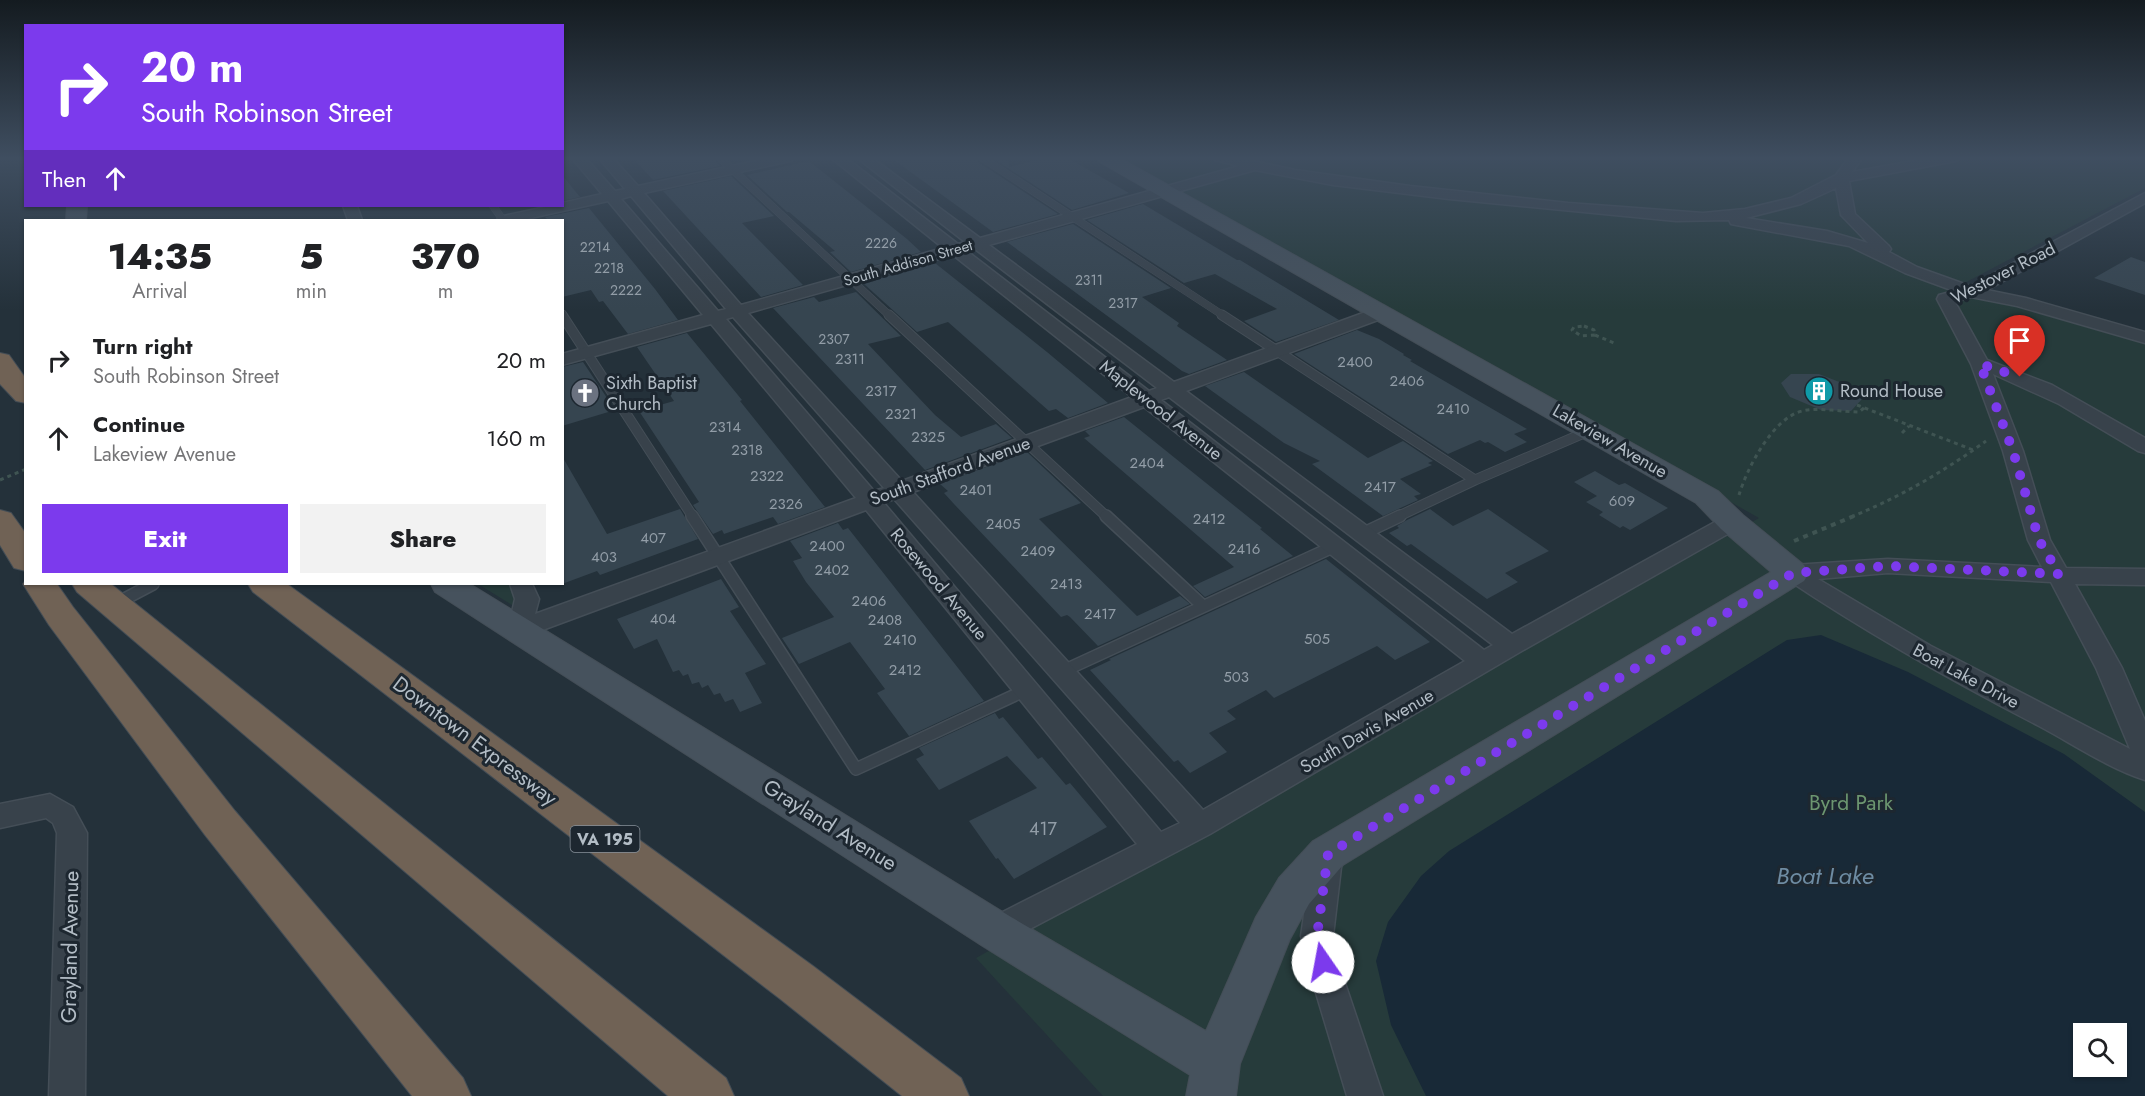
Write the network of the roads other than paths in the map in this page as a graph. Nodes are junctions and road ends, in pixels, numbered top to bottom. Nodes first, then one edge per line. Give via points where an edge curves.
1 (559, 208) edge
2 (621, 208) edge
3 (648, 208) edge
4 (774, 208) edge
5 (902, 208) edge
6 (931, 208) edge
7 (1059, 208) edge
8 (1104, 208) edge
9 (1195, 208) edge
10 (1585, 208) edge
11 (1769, 208) edge
12 (1847, 208) edge
13 (2123, 208) edge
14 (1073, 217) junction
15 (1711, 217) junction
16 (508, 219) edge
17 (978, 244) junction
18 (956, 250) junction
19 (1905, 267) junction
20 (851, 279) junction
21 (1971, 292) junction
22 (737, 311) junction
23 (1380, 313) junction
24 (564, 317) edge
25 (716, 317) junction
26 (2145, 338) edge
27 (1277, 351) junction
28 (588, 353) junction
29 (564, 359) edge
30 (0, 361) edge
31 (1980, 364) junction
32 (1171, 390) junction
33 (24, 393) edge
34 (1146, 399) junction
35 (1591, 430) junction
36 (1027, 442) junction
37 (2145, 447) edge
38 (1475, 480) junction
39 (898, 490) junction
40 (870, 500) junction
41 (0, 503) edge
42 (0, 520) edge
43 (1732, 522) junction
44 (24, 526) edge
45 (1362, 534) junction
46 (1335, 546) junction
47 (718, 556) junction
48 (24, 557) edge
49 (1781, 563) junction
50 (2059, 574) junction
51 (2145, 577) edge
52 (41, 585) edge
53 (148, 585) edge
54 (266, 585) edge
55 (449, 585) edge
56 (521, 585) edge
57 (101, 594) edge
58 (1203, 606) junction
59 (520, 628) junction
60 (1511, 646) junction
61 (1484, 663) junction
62 (1061, 672) junction
63 (1026, 690) junction
64 (2145, 752) edge
65 (2145, 769) edge
66 (0, 816) edge
67 (1200, 826) junction
68 (1157, 848) junction
69 (1328, 854) junction
70 (996, 931) junction
71 (1213, 1080) edge
72 (67, 1096) edge
73 (444, 1096) edge
74 (708, 1096) edge
75 (943, 1096) edge
76 (1365, 1096) edge

1 - 16 street
2 - 25 street, Rosewood Avenue
3 - 22 street, Rosewood Avenue
4 - 20 lane
5 - 18 street, Maplewood Avenue
6 - 17 street, Maplewood Avenue
7 - 14 lane
8 - 14 street, South Addison Street
9 - 23 street, Lakeview Avenue
10 - 15 street
11 - 15 street
12 - 19 street via 1848,215 1866,234
13 - 21 street, Westover Road
14 - 17 street, South Addison Street
14 - 27 lane
15 - 19 street via 1827,236 1881,254
17 - 18 street, South Addison Street
17 - 32 street, Maplewood Avenue
18 - 20 street, South Addison Street
18 - 34 street, Maplewood Avenue
19 - 21 street
20 - 22 street, South Addison Street
20 - 36 lane
21 - 26 street
21 - 31 street, Westover Road via 1945,299
22 - 25 street, South Addison Street
22 - 39 street, Rosewood Avenue
23 - 27 street, South Stafford Avenue
23 - 35 street, Lakeview Avenue
24 - 28 lane
25 - 28 street, South Addison Street
25 - 40 street, Rosewood Avenue
27 - 32 street, South Stafford Avenue
27 - 38 lane
28 - 29 street, South Addison Street
28 - 47 lane
30 - 33 highway
31 - 37 street via 2008,372 2061,397
31 - 50 street, Westover Road via 2013,451 2037,533
32 - 34 street, South Stafford Avenue
32 - 45 street, Maplewood Avenue
34 - 36 street, South Stafford Avenue
34 - 46 street, Maplewood Avenue
35 - 38 lane
35 - 43 street, Lakeview Avenue via 1707,496
36 - 39 street, South Stafford Avenue
36 - 58 lane
38 - 45 lane
39 - 40 street, South Stafford Avenue
39 - 62 street, Rosewood Avenue
40 - 47 street, South Stafford Avenue
40 - 63 street, Rosewood Avenue
41 - 44 highway
42 - 48 highway
43 - 49 street, Lakeview Avenue
43 - 60 street, South Davis Avenue
45 - 60 street, Maplewood Avenue
46 - 58 lane
46 - 61 street, Maplewood Avenue
47 - 59 street, South Stafford Avenue
47 - 63 lane via 856,769
49 - 50 street
49 - 65 street, Boat Lake Drive via 1834,601 1928,657
49 - 69 street
50 - 51 street
50 - 64 street, Westover Road via 2109,668
52 - 73 highway via 220,824
53 - 57 lane
54 - 75 highway, Downtown Expressway / VA 195
55 - 59 street, Grayland Avenue
56 - 59 street via 527,599
57 - 74 highway
58 - 62 lane
59 - 70 street, Grayland Avenue
60 - 61 street, South Davis Avenue
61 - 67 street, South Davis Avenue
62 - 67 street, Rosewood Avenue
63 - 68 street, Rosewood Avenue
66 - 72 street, Grayland Avenue via 50,806 63,815 72,833
67 - 68 street, South Davis Avenue
68 - 70 street, South Davis Avenue
69 - 71 street via 1294,891 1271,931
69 - 76 street via 1317,936
70 - 71 street, Grayland Avenue

